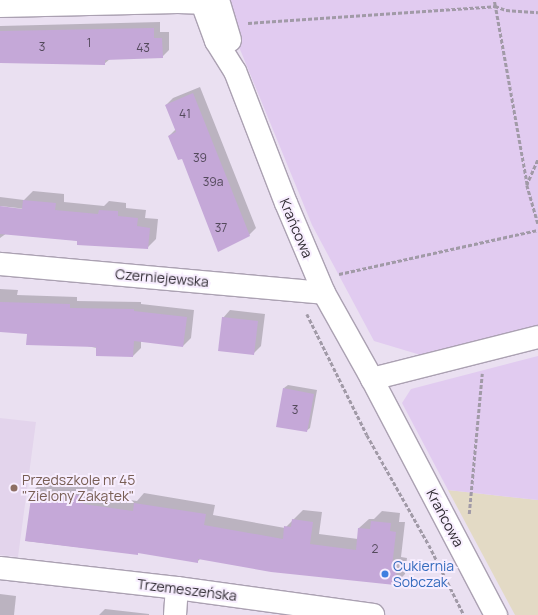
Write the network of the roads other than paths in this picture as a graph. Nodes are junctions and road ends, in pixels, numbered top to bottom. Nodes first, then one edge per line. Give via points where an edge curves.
1 (211, 5) edge
2 (0, 6) edge
3 (0, 264) edge
4 (329, 284) junction
5 (538, 337) edge
6 (372, 379) junction
7 (0, 568) edge
8 (177, 588) junction
9 (175, 615) edge
10 (373, 615) edge
11 (496, 615) edge

1 - 2 street
1 - 4 street, Krańcowa via 216,41 235,71 286,203
3 - 4 street, Czerniejewska via 297,290
4 - 6 street, Krańcowa
5 - 6 street
6 - 11 street, Krańcowa
7 - 8 street, Trzemeszeńska
8 - 9 street
8 - 10 street, Trzemeszeńska

